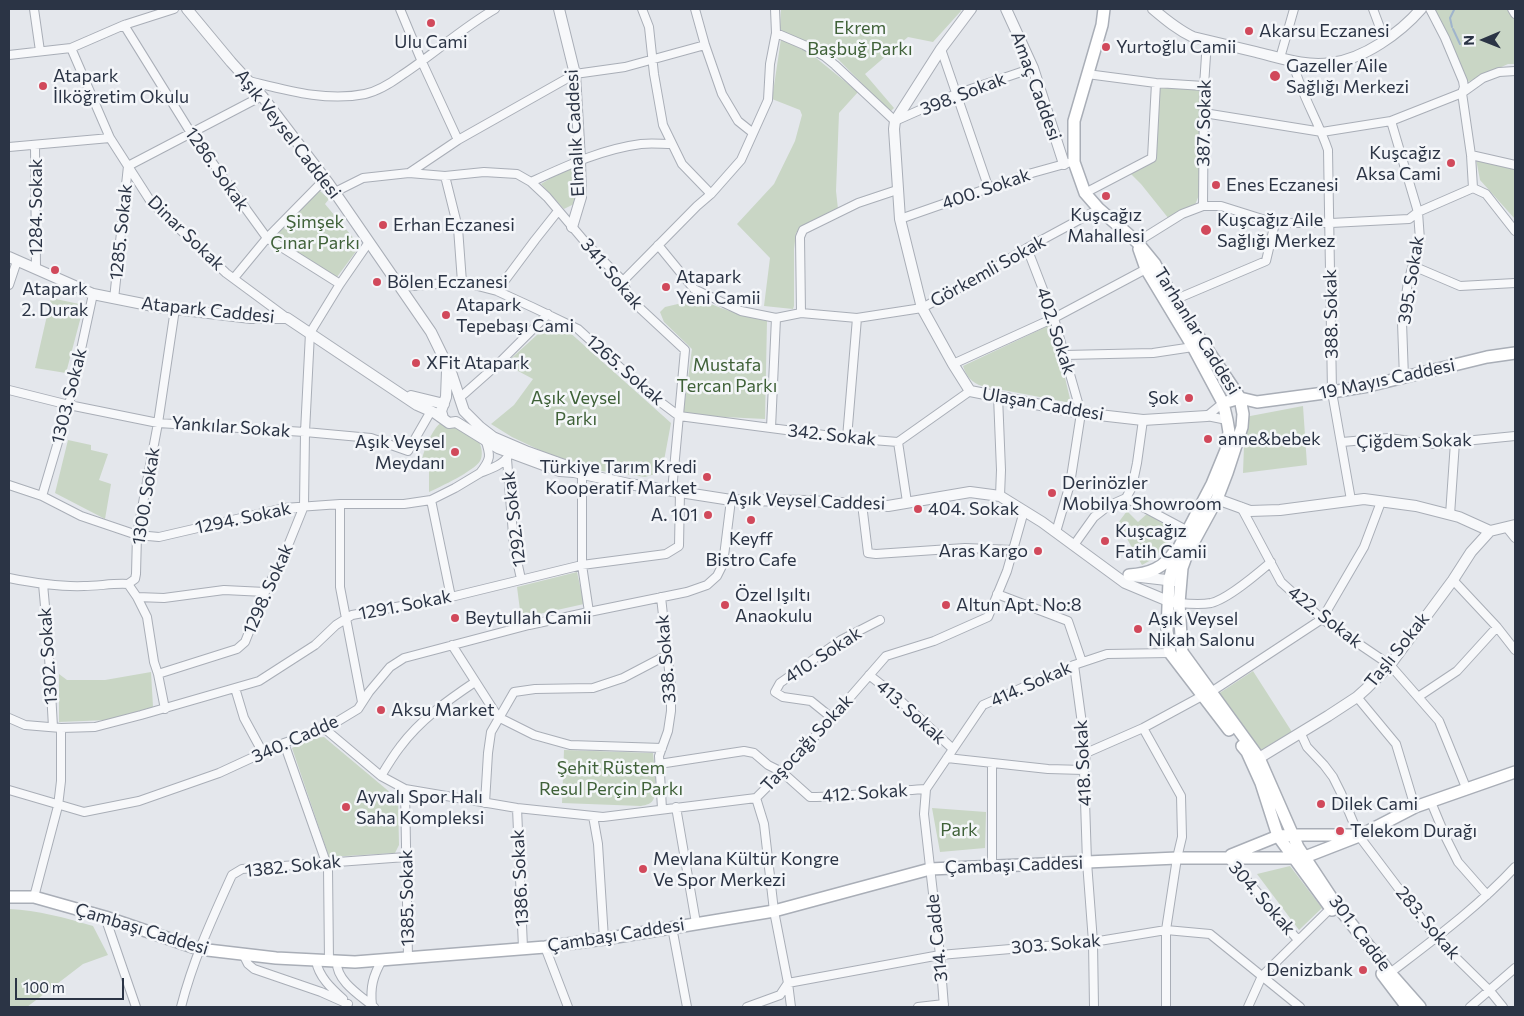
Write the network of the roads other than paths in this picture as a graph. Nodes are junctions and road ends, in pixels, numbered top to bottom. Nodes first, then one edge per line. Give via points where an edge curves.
1 (34, 9) edge
2 (174, 9) edge
3 (187, 9) edge
4 (400, 9) edge
5 (495, 9) edge
6 (559, 9) edge
7 (642, 9) edge
8 (695, 9) edge
9 (776, 9) edge
10 (971, 9) edge
11 (1006, 9) edge
12 (1104, 9) edge
13 (1110, 9) edge
14 (1153, 9) edge
15 (1294, 9) edge
16 (1373, 9) edge
17 (1421, 9) edge
18 (1430, 9) edge
19 (1512, 9) edge
20 (1515, 14) edge
21 (124, 25) junction
22 (1102, 25) junction
23 (776, 32) junction
24 (1207, 40) junction
25 (1385, 41) junction
26 (705, 45) junction
27 (71, 48) junction
28 (941, 49) junction
29 (40, 51) junction
30 (9, 55) edge
31 (653, 58) junction
32 (1280, 58) junction
33 (422, 62) junction
34 (1293, 62) junction
35 (1033, 68) junction
36 (1515, 70) edge
37 (575, 74) junction
38 (1087, 74) junction
39 (249, 81) junction
40 (1156, 83) junction
41 (1204, 86) junction
42 (1462, 93) junction
43 (956, 94) junction
44 (262, 96) junction
45 (1204, 112) junction
46 (1392, 121) junction
47 (895, 122) junction
48 (1322, 132) junction
49 (191, 133) junction
50 (753, 133) junction
51 (110, 138) junction
52 (458, 140) junction
53 (672, 144) junction
54 (35, 145) junction
55 (9, 147) edge
56 (1471, 155) junction
57 (580, 160) junction
58 (1069, 163) junction
59 (1515, 165) edge
60 (128, 166) junction
61 (409, 173) junction
62 (445, 176) junction
63 (325, 179) junction
64 (531, 182) junction
65 (989, 188) junction
66 (1473, 188) junction
67 (898, 190) junction
68 (335, 192) junction
69 (1085, 192) junction
70 (711, 194) junction
71 (1204, 206) junction
72 (1099, 209) junction
73 (558, 212) junction
74 (1418, 212) junction
75 (900, 219) junction
76 (1275, 223) junction
77 (1330, 223) junction
78 (572, 227) junction
79 (1515, 231) edge
80 (267, 238) junction
81 (369, 242) junction
82 (1137, 242) junction
83 (658, 245) junction
84 (1027, 248) junction
85 (13, 259) edge
86 (1413, 266) junction
87 (36, 269) junction
88 (1146, 269) junction
89 (234, 278) junction
90 (623, 281) junction
91 (462, 282) junction
92 (1515, 283) edge
93 (340, 284) junction
94 (9, 285) edge
95 (400, 287) junction
96 (497, 291) junction
97 (93, 294) junction
98 (114, 298) junction
99 (1174, 300) junction
100 (922, 308) junction
101 (174, 309) junction
102 (801, 313) junction
103 (548, 314) junction
104 (287, 318) junction
105 (776, 318) junction
106 (857, 318) junction
107 (1054, 318) junction
108 (310, 333) junction
109 (1193, 347) junction
110 (1515, 353) edge
111 (1065, 355) junction
112 (953, 364) junction
113 (447, 365) junction
114 (1404, 378) junction
115 (394, 389) junction
116 (9, 390) edge
117 (970, 391) junction
118 (1332, 392) junction
119 (998, 396) junction
120 (1240, 398) junction
121 (1257, 402) junction
122 (463, 403) junction
123 (1223, 403) junction
124 (444, 404) junction
125 (69, 405) junction
126 (431, 411) junction
127 (1081, 413) junction
128 (1243, 414) junction
129 (679, 416) junction
130 (1207, 416) junction
131 (443, 418) junction
132 (1143, 420) junction
133 (1227, 420) junction
134 (158, 422) junction
135 (456, 422) junction
136 (771, 428) junction
137 (305, 432) junction
138 (1515, 436) edge
139 (847, 438) junction
140 (485, 440) junction
141 (898, 442) junction
142 (1342, 442) junction
143 (1455, 442) junction
144 (508, 457) junction
145 (480, 473) junction
146 (578, 473) junction
147 (9, 485) edge
148 (676, 491) junction
149 (42, 496) junction
150 (1000, 496) junction
151 (1126, 498) junction
152 (1217, 498) junction
153 (431, 500) junction
154 (731, 500) junction
155 (1351, 500) junction
156 (907, 502) junction
157 (1381, 502) junction
158 (340, 504) junction
159 (862, 504) junction
160 (304, 506) junction
161 (1241, 508) junction
162 (1024, 511) junction
163 (1450, 515) junction
164 (1511, 527) edge
165 (1490, 531) junction
166 (1056, 532) junction
167 (137, 535) junction
168 (1186, 535) junction
169 (1515, 538) edge
170 (1074, 545) junction
171 (1013, 550) junction
172 (1271, 562) junction
173 (582, 565) junction
174 (1108, 568) junction
175 (1128, 575) junction
176 (9, 578) edge
177 (522, 579) junction
178 (1453, 580) junction
179 (1175, 581) junction
180 (42, 584) junction
181 (128, 584) junction
182 (266, 592) junction
183 (997, 594) junction
184 (137, 597) junction
185 (451, 597) junction
186 (661, 597) junction
187 (1174, 602) junction
188 (589, 612) junction
189 (346, 619) junction
190 (1322, 619) junction
191 (880, 620) dead end
192 (1497, 627) junction
193 (452, 646) junction
194 (1514, 646) edge
195 (1170, 653) junction
196 (667, 655) junction
197 (1078, 664) junction
198 (1390, 665) junction
199 (158, 674) junction
200 (869, 675) junction
201 (476, 682) junction
202 (235, 688) junction
203 (1206, 694) junction
204 (1418, 696) junction
205 (1357, 697) junction
206 (362, 702) junction
207 (165, 709) junction
208 (498, 717) junction
209 (9, 718) edge
210 (832, 718) junction
211 (57, 728) junction
212 (1143, 728) junction
213 (325, 729) junction
214 (1301, 734) junction
215 (284, 743) junction
216 (662, 748) junction
217 (953, 749) junction
218 (263, 753) junction
219 (1086, 753) junction
220 (947, 758) junction
221 (1259, 758) junction
222 (992, 763) junction
223 (659, 764) junction
224 (1084, 770) junction
225 (782, 772) junction
226 (1515, 772) edge
227 (381, 776) junction
228 (926, 789) junction
229 (9, 790) edge
230 (405, 790) junction
231 (1467, 790) junction
232 (756, 798) junction
233 (1431, 802) junction
234 (485, 803) junction
235 (58, 806) junction
236 (1415, 807) junction
237 (516, 808) junction
238 (676, 808) junction
239 (662, 809) junction
240 (593, 816) junction
241 (1293, 834) junction
242 (1278, 836) junction
243 (1359, 836) junction
244 (406, 857) junction
245 (1227, 857) junction
246 (1299, 857) junction
247 (1177, 858) junction
248 (326, 862) junction
249 (1087, 862) junction
250 (992, 866) junction
251 (1515, 867) edge
252 (930, 869) junction
253 (1487, 895) junction
254 (9, 897) edge
255 (34, 897) junction
256 (1333, 906) junction
257 (774, 911) junction
258 (105, 917) junction
259 (696, 923) junction
260 (672, 927) junction
261 (1166, 930) junction
262 (1436, 938) junction
263 (604, 939) junction
264 (1298, 940) junction
265 (1093, 942) junction
266 (545, 947) junction
267 (523, 948) junction
268 (199, 949) junction
269 (242, 954) junction
270 (940, 955) junction
271 (408, 958) junction
272 (382, 960) junction
273 (316, 961) junction
274 (333, 962) junction
275 (1515, 968) edge
276 (1390, 973) junction
277 (1262, 976) junction
278 (788, 983) junction
279 (1490, 991) junction
280 (350, 1006) edge
281 (373, 1006) edge
282 (944, 1006) edge
283 (136, 1007) edge
284 (181, 1007) edge
285 (568, 1007) edge
286 (687, 1007) edge
287 (748, 1007) edge
288 (790, 1007) edge
289 (918, 1007) edge
290 (1094, 1007) edge
291 (1166, 1007) edge
292 (1248, 1007) edge
293 (1300, 1007) edge
294 (1408, 1007) edge
295 (1420, 1007) edge
296 (1470, 1007) edge
297 (1503, 1007) edge

1 - 29 street
2 - 21 street
3 - 39 street, Aşık Veysel Caddesi
4 - 33 street
5 - 33 street via 474,21
6 - 37 street, Elmalık Caddesi
7 - 31 street via 650,27
8 - 26 street
9 - 23 street
10 - 28 street
11 - 35 street, Amaç Caddesi
12 - 22 main road, Tarhanlar Caddesi
13 - 22 main road, Tarhanlar Caddesi
14 - 24 street via 1170,24
15 - 32 street
16 - 25 street
17 - 25 street
18 - 42 street via 1463,81
19 - 20 street
21 - 27 street
21 - 49 street, 1286. Sokak
22 - 38 main road, Tarhanlar Caddesi
23 - 47 street via 824,56
23 - 50 street via 768,100
24 - 32 street
24 - 41 street, 387. Sokak
25 - 34 street via 1340,62
26 - 31 street
26 - 50 street via 722,94 738,121
27 - 29 street
27 - 51 street, Dinar Sokak
28 - 43 street
28 - 47 street
29 - 30 street
31 - 37 street
31 - 53 street via 663,125
32 - 34 street
33 - 39 street via 386,86 367,94 342,97
33 - 52 street
34 - 48 street, 388. Sokak via 1296,76
35 - 43 street, 398. Sokak
35 - 58 street, Amaç Caddesi
36 - 42 street via 1483,78
37 - 52 street
37 - 57 street, Elmalık Caddesi
38 - 40 street
38 - 58 main road, Tarhanlar Caddesi via 1074,121
39 - 44 street, Aşık Veysel Caddesi
40 - 41 street
40 - 69 street via 1152,158
41 - 45 street, 387. Sokak
42 - 46 street
42 - 56 street
43 - 47 street, 398. Sokak
43 - 65 street
44 - 49 street
44 - 63 street, Aşık Veysel Caddesi
45 - 48 street
45 - 71 street, 387. Sokak
46 - 48 street
46 - 74 street, 395. Sokak
47 - 67 street, Ulaşan Caddesi
48 - 77 street, 388. Sokak via 1328,150
49 - 60 street
49 - 80 street, 1286. Sokak
50 - 70 street via 741,160
51 - 54 street
51 - 60 street, Dinar Sokak
52 - 61 street
53 - 57 street via 641,144
53 - 70 street via 682,164
54 - 55 street
54 - 87 street, 1284. Sokak
56 - 59 street
56 - 66 street
57 - 64 street
57 - 78 street, Elmalık Caddesi via 581,197
58 - 65 street, 400. Sokak
58 - 69 main road, Tarhanlar Caddesi
60 - 89 street, Dinar Sokak via 151,202
60 - 98 street, 1285. Sokak
61 - 62 street, 341. Sokak
61 - 68 street, 341. Sokak via 363,178
62 - 64 street, 341. Sokak via 484,172 518,174
62 - 91 street via 458,228
63 - 68 street, Aşık Veysel Caddesi
63 - 80 street
64 - 73 street, 341. Sokak
65 - 75 street, 400. Sokak
66 - 74 street
66 - 79 street via 1486,194
67 - 75 street, Ulaşan Caddesi
67 - 102 street via 858,203 803,230 800,237
68 - 81 street, Aşık Veysel Caddesi
69 - 72 main road, Tarhanlar Caddesi
70 - 83 street
71 - 76 street via 1221,206
71 - 82 street via 1182,214
72 - 82 main road, Tarhanlar Caddesi
72 - 84 street, Görkemli Sokak
73 - 78 street, 341. Sokak
73 - 96 street
74 - 77 street via 1409,219
74 - 86 street, 395. Sokak via 1420,240
75 - 100 street, Ulaşan Caddesi
76 - 77 street
76 - 99 street via 1266,261
77 - 118 street, 388. Sokak
78 - 90 street, 341. Sokak
80 - 89 street
80 - 93 street, 1286. Sokak
81 - 93 street
81 - 95 street, Aşık Veysel Caddesi
82 - 88 main road, Tarhanlar Caddesi
82 - 99 main road, Tarhanlar Caddesi via 1155,264
83 - 90 street
83 - 105 street, Görkemli Sokak via 694,289 740,311
84 - 100 street, Görkemli Sokak
84 - 107 street, 402. Sokak
85 - 87 street, Atapark Caddesi
85 - 94 street
86 - 92 street via 1460,286
86 - 114 street, 395. Sokak via 1402,322
87 - 97 street, Atapark Caddesi
88 - 107 street
88 - 109 main road, Tarhanlar Caddesi
89 - 104 street, Dinar Sokak
90 - 129 street, 341. Sokak via 629,298 685,350
91 - 95 street, 1265. Sokak
91 - 96 street, 1265. Sokak
93 - 108 street
95 - 113 street, Aşık Veysel Caddesi via 431,332
96 - 103 street, 1265. Sokak
97 - 98 street, Atapark Caddesi
97 - 125 street, 1303. Sokak
98 - 101 street, Atapark Caddesi
99 - 120 main road, Tarhanlar Caddesi
100 - 106 street, Görkemli Sokak
100 - 112 street, Ulaşan Caddesi
101 - 104 street, Atapark Caddesi via 251,318
101 - 134 street, 1300. Sokak
102 - 105 street, Görkemli Sokak
102 - 106 street, Görkemli Sokak
103 - 122 street
103 - 129 street, 1265. Sokak via 578,328 647,392
104 - 108 street, Atapark Caddesi
105 - 136 street
106 - 139 street
107 - 111 street, 402. Sokak
107 - 112 street
108 - 115 street, Atapark Caddesi
108 - 137 street
109 - 111 street via 1152,353
109 - 123 main road, Tarhanlar Caddesi
110 - 114 main road, 19 Mayıs Caddesi
111 - 127 street, 402. Sokak
112 - 117 street, Ulaşan Caddesi
113 - 122 street, Aşık Veysel Caddesi
113 - 124 street, Aşık Veysel Caddesi
114 - 118 main road, 19 Mayıs Caddesi
115 - 124 street, Atapark Caddesi
115 - 126 street, Atapark Caddesi
116 - 125 street, Yankılar Sokak
117 - 119 street, Ulaşan Caddesi
117 - 141 street, 342. Sokak
118 - 121 main road, 19 Mayıs Caddesi
118 - 142 street, 388. Sokak
119 - 127 street, Ulaşan Caddesi
119 - 150 street
120 - 121 main road
120 - 123 main road
120 - 128 main road, Tarhanlar Caddesi
121 - 128 main road
122 - 124 street via 454,400
122 - 135 street via 462,418
122 - 146 street, Aşık Veysel Caddesi via 480,427 493,437
123 - 130 street
123 - 133 main road, Tarhanlar Caddesi
124 - 131 street, Aşık Veysel Caddesi
125 - 134 street, Yankılar Sokak
125 - 149 street, 1303. Sokak
126 - 131 street, Atapark Caddesi
126 - 137 street, Yankılar Sokak via 408,451 371,438
127 - 132 street, Ulaşan Caddesi
127 - 166 street, 402. Sokak via 1070,484
128 - 133 main road
128 - 152 main road, Tarhanlar Caddesi via 1242,427
129 - 136 street, 342. Sokak
129 - 148 street, 341. Sokak
130 - 132 street, Ulaşan Caddesi
130 - 133 street
131 - 135 street, Aşık Veysel Caddesi
132 - 151 street via 1136,471
133 - 168 main road, Tarhanlar Caddesi via 1226,450
134 - 137 street, Yankılar Sokak
134 - 167 street, 1300. Sokak
135 - 140 street, Aşık Veysel Caddesi
136 - 139 street, 342. Sokak
137 - 160 street
138 - 143 street, Çiğdem Sokak
139 - 141 street, 342. Sokak
140 - 144 street, Aşık Veysel Caddesi
140 - 145 street via 490,453 488,463
141 - 156 street
142 - 143 street, Çiğdem Sokak via 1388,438 1434,444
142 - 155 street, 388. Sokak
143 - 163 street
144 - 145 street, 1294. Sokak
144 - 146 street, Aşık Veysel Caddesi via 560,472
144 - 177 street, 1292. Sokak via 514,547
145 - 153 street, 1294. Sokak
146 - 148 street, Aşık Veysel Caddesi
146 - 173 street
147 - 149 street, 1294. Sokak
148 - 154 street, Aşık Veysel Caddesi
148 - 173 street, 1291. Sokak via 679,546 666,554
149 - 167 street, 1294. Sokak via 81,516
150 - 156 street, Aşık Veysel Caddesi via 970,492
150 - 162 street, Aşık Veysel Caddesi
151 - 168 street
151 - 170 street via 1094,517
152 - 161 street
152 - 179 main road, Tarhanlar Caddesi
153 - 158 street, 1294. Sokak via 404,504
153 - 185 street
154 - 159 street, Aşık Veysel Caddesi
154 - 186 street, 340. Cadde via 722,564 717,576 707,585
155 - 157 street
155 - 161 street via 1280,510 1250,511
156 - 159 street, Aşık Veysel Caddesi via 888,506
157 - 163 street via 1416,506
157 - 190 street via 1364,546
158 - 160 street, 1294. Sokak
158 - 189 street via 340,586
159 - 171 street via 868,553 965,548
160 - 167 street, 1294. Sokak via 159,537
160 - 182 street, 1298. Sokak
161 - 172 street, 422. Sokak
162 - 166 street, Aşık Veysel Caddesi
162 - 171 street, Taşocağı Sokak
163 - 165 street
164 - 165 street
164 - 169 street
165 - 178 street, Taşlı Sokak
166 - 170 street, Aşık Veysel Caddesi
167 - 181 street, 1300. Sokak via 136,574
168 - 175 main road via 1171,557 1158,568
168 - 179 main road, Tarhanlar Caddesi via 1176,553
170 - 174 street, Aşık Veysel Caddesi
171 - 183 street, Taşocağı Sokak
172 - 187 street via 1212,603
172 - 190 street, 422. Sokak via 1281,582
173 - 177 street, 1291. Sokak
173 - 188 street
174 - 175 street, Aşık Veysel Caddesi
174 - 187 street, Aşık Veysel Caddesi via 1125,583
175 - 179 street, Aşık Veysel Caddesi
176 - 180 street
177 - 185 street, 1291. Sokak
178 - 192 street
178 - 198 street, Taşlı Sokak
179 - 187 main road, Tarhanlar Caddesi
180 - 181 street
180 - 211 street, 1302. Sokak
181 - 184 street
182 - 184 street via 224,590 164,598
182 - 199 street, 1298. Sokak via 245,642 237,649
183 - 197 street, 418. Sokak via 1068,621
183 - 200 street, Taşocağı Sokak via 988,617 934,641 886,656
184 - 199 street via 147,617
185 - 189 street, 1291. Sokak via 352,615
186 - 188 street, 340. Cadde
186 - 196 street, 338. Sokak
187 - 195 main road, Tarhanlar Caddesi via 1167,631
187 - 203 main road, Tarhanlar Caddesi via 1182,652
188 - 193 street, 340. Cadde
189 - 202 street, 1291. Sokak via 315,645 259,681
189 - 206 street
190 - 198 street, 422. Sokak
190 - 203 street
191 - 210 street, 410. Sokak via 841,640 780,683 775,692 783,697 811,701
192 - 194 street
192 - 204 street via 1456,671
193 - 201 street
193 - 206 street, 340. Cadde via 404,658 390,668
195 - 197 street, 414. Sokak via 1107,654
195 - 203 main road, Tarhanlar Caddesi
196 - 208 street via 623,678 593,688 514,692
196 - 216 street, 338. Sokak via 671,710
197 - 217 street, 414. Sokak via 983,705
197 - 219 street, 418. Sokak
198 - 204 street, 422. Sokak
198 - 205 street, Taşlı Sokak
199 - 207 street
200 - 210 street, Taşocağı Sokak
200 - 217 street, 413. Sokak
201 - 208 street
201 - 227 street via 422,722 400,746
202 - 207 street, 1291. Sokak
202 - 218 street via 244,718
203 - 212 street
203 - 221 main road, Tarhanlar Caddesi
203 - 242 main road, Tarhanlar Caddesi via 1247,752 1261,782
204 - 231 street, 422. Sokak via 1440,721
205 - 214 street, Taşlı Sokak
205 - 236 street via 1396,744
206 - 213 street, 340. Cadde via 358,709
207 - 211 street, 1291. Sokak via 95,727
208 - 216 street via 534,735 570,745
208 - 234 street via 491,732
209 - 211 street, 1291. Sokak via 25,725
210 - 225 street, Taşocağı Sokak
211 - 235 street, 1302. Sokak via 61,781
212 - 219 street
212 - 247 street via 1181,796 1182,837
213 - 215 street, 340. Cadde
213 - 227 street
214 - 221 street, Taşlı Sokak
214 - 243 street, 283. Sokak via 1307,747 1333,777
215 - 218 street, 340. Cadde
215 - 248 street
216 - 223 street, 338. Sokak
217 - 220 street, 414. Sokak
218 - 235 street, 340. Cadde via 219,773 139,801 84,812
219 - 224 street, 418. Sokak
220 - 222 street
220 - 228 street, 414. Sokak
221 - 241 main road, Tarhanlar Caddesi
222 - 224 street
222 - 250 street
223 - 225 street, 412. Sokak via 744,752 754,754
223 - 239 street, 338. Sokak
224 - 249 street, 418. Sokak
225 - 228 street, 412. Sokak via 810,796
225 - 232 street, Taşocağı Sokak
226 - 231 main road, Çambaşı Caddesi
227 - 230 street
228 - 252 street, 414. Sokak via 924,814
229 - 235 street, 340. Cadde
230 - 234 street, Taşocağı Sokak
230 - 244 street, 1385. Sokak
231 - 233 main road, Çambaşı Caddesi
232 - 238 street, Taşocağı Sokak
232 - 257 street via 764,824
233 - 236 main road, Çambaşı Caddesi
233 - 253 street via 1458,862
234 - 237 street, Taşocağı Sokak
235 - 255 street, 1302. Sokak
236 - 243 main road, Çambaşı Caddesi
237 - 240 street, Taşocağı Sokak
237 - 267 street, 1386. Sokak
238 - 239 street, Taşocağı Sokak
238 - 259 street
239 - 240 street, Taşocağı Sokak
240 - 263 street
241 - 242 main road, Çambaşı Caddesi
241 - 243 main road, Çambaşı Caddesi
241 - 246 main road, Tarhanlar Caddesi
242 - 245 main road, Çambaşı Caddesi
242 - 246 main road, Tarhanlar Caddesi
243 - 246 main road, Çambaşı Caddesi
243 - 262 street, 283. Sokak
244 - 248 street, 1382. Sokak
244 - 271 street, 1385. Sokak
245 - 246 main road, Çambaşı Caddesi
245 - 247 main road, Çambaşı Caddesi
245 - 264 street, 304. Sokak
246 - 256 main road, 301. Cadde
247 - 249 main road, Çambaşı Caddesi
247 - 261 street
248 - 268 street, 1382. Sokak via 242,869 232,875
248 - 274 street
249 - 250 main road, Çambaşı Caddesi
249 - 265 street, 418. Sokak
250 - 252 main road, Çambaşı Caddesi
251 - 253 street
252 - 257 main road, Çambaşı Caddesi
252 - 270 street, 314. Cadde
253 - 262 street
254 - 255 main road, Çambaşı Caddesi
255 - 258 main road, Çambaşı Caddesi
256 - 264 street
256 - 276 main road, 301. Cadde
256 - 294 main road, 301. Cadde
257 - 259 main road, Çambaşı Caddesi
257 - 278 street
258 - 268 main road, Çambaşı Caddesi
258 - 283 street
259 - 260 main road, Çambaşı Caddesi
260 - 263 main road, Çambaşı Caddesi
260 - 286 street
261 - 265 street, 303. Sokak
261 - 277 street, 303. Sokak via 1210,934
261 - 291 street
262 - 276 street
262 - 279 street, 283. Sokak
263 - 266 main road, Çambaşı Caddesi
264 - 277 street
265 - 270 street, 303. Sokak
265 - 290 street, 418. Sokak
266 - 267 main road, Çambaşı Caddesi
266 - 285 street
267 - 271 main road, Çambaşı Caddesi
268 - 269 main road, Çambaşı Caddesi
268 - 284 street, 1382. Sokak
269 - 273 main road, Çambaşı Caddesi
269 - 280 street via 254,969
270 - 278 street, 303. Sokak
270 - 282 street, 314. Cadde
271 - 272 main road, Çambaşı Caddesi
272 - 274 main road, Çambaşı Caddesi
272 - 281 street via 371,986
273 - 274 main road, Çambaşı Caddesi
273 - 280 street via 324,979
274 - 281 street via 341,977
275 - 279 street
276 - 295 main road, 301. Cadde
277 - 292 street
277 - 293 street, 303. Sokak
278 - 287 street via 780,994
278 - 288 street
279 - 296 street
279 - 297 street, 283. Sokak
282 - 289 street

